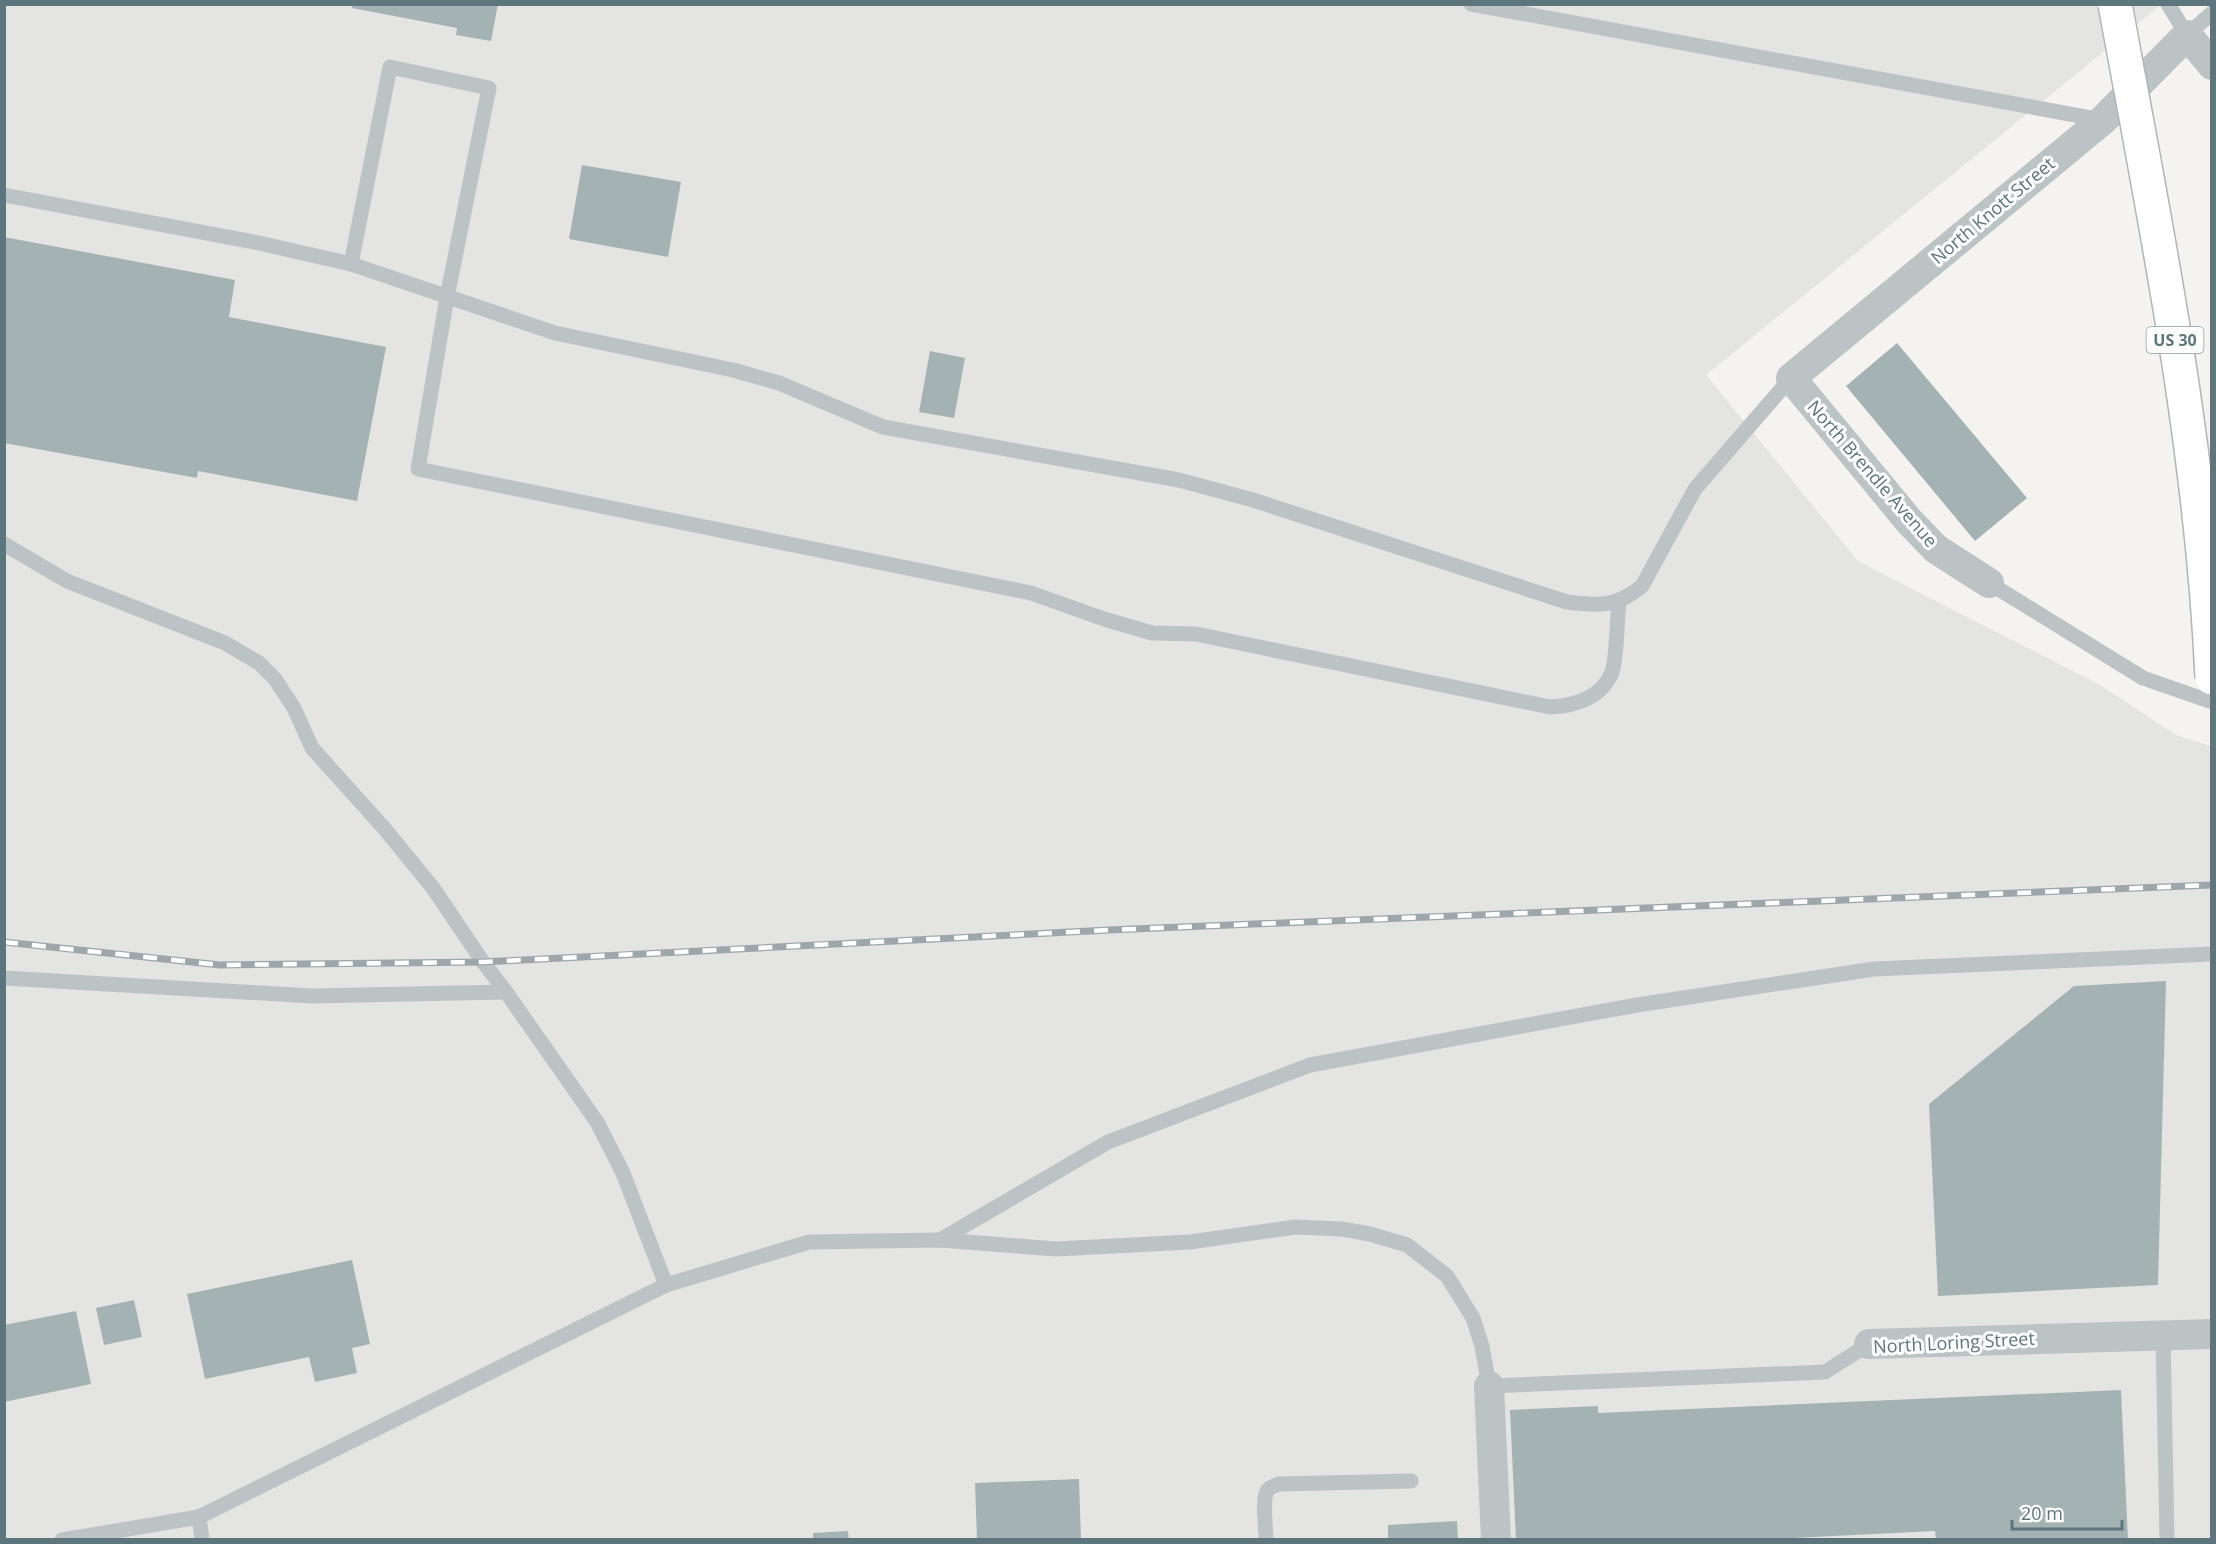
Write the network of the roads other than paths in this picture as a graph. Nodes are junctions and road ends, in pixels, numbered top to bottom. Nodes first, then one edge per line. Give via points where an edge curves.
1 (1471, 4) edge
2 (2117, 4) edge
3 (2168, 4) edge
4 (2211, 13) edge
5 (2187, 35) junction
6 (2211, 65) edge
7 (2103, 120) junction
8 (4, 195) edge
9 (351, 264) junction
10 (2165, 266) dead end
11 (447, 297) junction
12 (1791, 378) junction
13 (4, 544) edge
14 (1989, 583) joint
15 (1619, 602) junction
16 (2211, 678) edge
17 (2211, 702) edge
18 (2211, 954) edge
19 (4, 978) edge
20 (506, 992) junction
21 (940, 1240) junction
22 (666, 1286) junction
23 (2211, 1334) edge
24 (2163, 1335) junction
25 (1869, 1344) joint
26 (1489, 1386) junction
27 (1412, 1481) dead end
28 (199, 1517) junction
29 (62, 1539) edge
30 (202, 1539) edge
31 (1266, 1539) edge
32 (1496, 1539) edge
33 (2167, 1539) edge

1 - 7 lane
2 - 10 highway, US 30, bridge
2 - 16 highway, US 30, bridge via 2197,494
3 - 5 lane
4 - 5 lane
5 - 6 street
5 - 7 street, North Knott Street
7 - 12 street, North Knott Street
8 - 9 lane
9 - 11 lane
9 - 11 lane via 390,67 489,88
11 - 15 lane via 555,333 768,380 883,428 1179,480 1253,500 1567,602
11 - 15 lane via 418,469 1031,593 1152,633 1196,634 1550,707 1586,700 1612,673
12 - 14 street, North Brendle Avenue via 1908,521 1936,549
12 - 15 lane via 1695,489 1642,586
13 - 20 lane via 67,580 225,643 259,663 294,708 312,748 433,888
14 - 17 lane via 2143,678
18 - 21 lane via 1874,969 1637,1005 1310,1065 1108,1142
19 - 20 lane via 312,996
20 - 22 lane via 597,1122 623,1173
21 - 22 lane via 809,1242
21 - 26 lane via 1056,1249 1190,1242 1295,1227 1370,1234 1407,1245 1447,1276 1473,1318
22 - 28 lane
23 - 24 street, North Loring Street
24 - 25 street, North Loring Street
24 - 33 lane
25 - 26 lane, North Loring Street via 1825,1372
26 - 32 street
27 - 31 lane via 1271,1487 1265,1500
28 - 29 lane
28 - 30 lane

